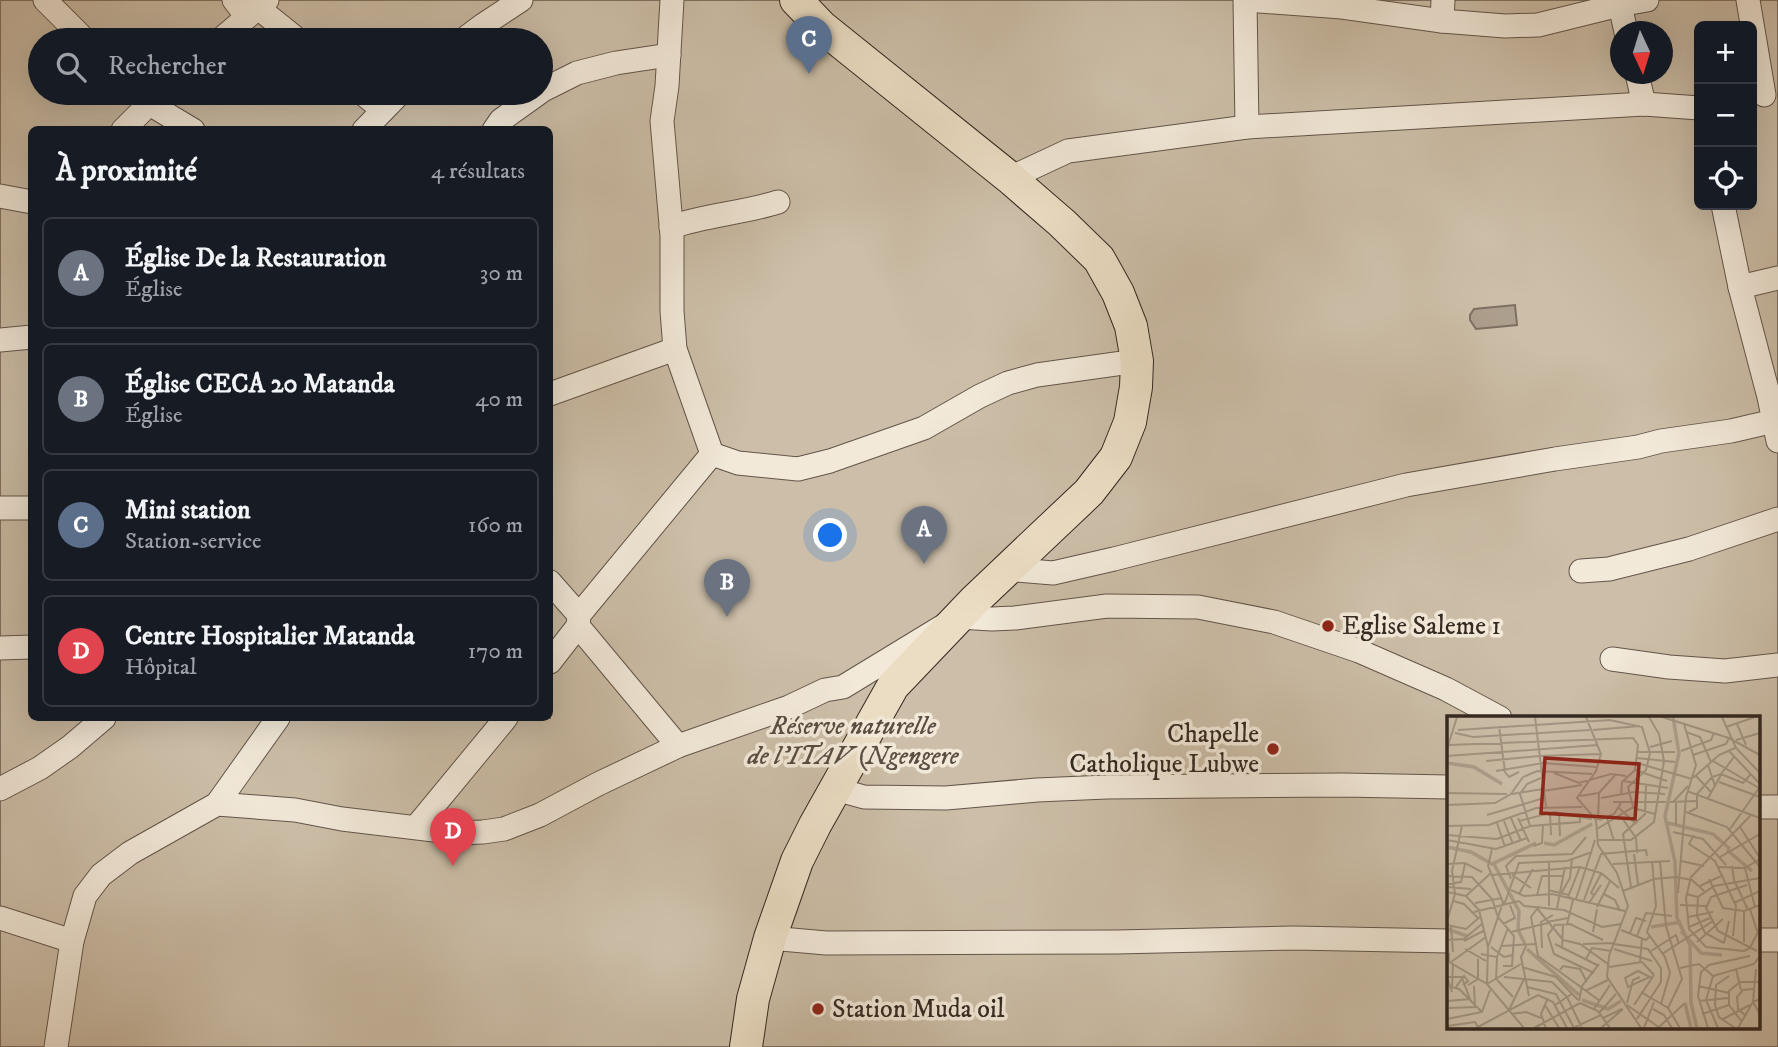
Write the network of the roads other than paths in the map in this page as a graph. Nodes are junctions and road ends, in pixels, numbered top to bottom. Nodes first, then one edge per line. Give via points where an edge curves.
1 (45, 0) edge
2 (521, 0) edge
3 (671, 0) edge
4 (796, 0) edge
5 (1246, 0) edge
6 (1647, 0) edge
7 (1748, 0) edge
8 (1619, 2) edge
9 (251, 6) edge
10 (1443, 10) edge
11 (1623, 21) edge
12 (73, 28) edge
13 (231, 28) edge
14 (281, 28) edge
15 (479, 28) edge
16 (668, 55) junction
17 (1639, 84) edge
18 (553, 85) edge
19 (1765, 95) edge
20 (1644, 103) junction
21 (142, 105) edge
22 (161, 105) edge
23 (377, 105) edge
24 (388, 105) edge
25 (522, 105) edge
26 (1694, 108) edge
27 (383, 110) junction
28 (126, 126) edge
29 (188, 126) edge
30 (368, 126) edge
31 (497, 126) edge
32 (1247, 127) junction
33 (1010, 178) junction
34 (0, 196) edge
35 (28, 201) edge
36 (778, 202) dead end
37 (1724, 210) edge
38 (671, 227) junction
39 (1778, 278) edge
40 (1740, 287) junction
41 (28, 337) edge
42 (0, 340) edge
43 (675, 349) junction
44 (1137, 361) junction
45 (553, 393) edge
46 (1776, 431) edge
47 (712, 454) junction
48 (0, 508) edge
49 (28, 508) edge
50 (1778, 519) edge
51 (1006, 569) junction
52 (1581, 571) dead end
53 (553, 586) edge
54 (958, 617) junction
55 (578, 621) junction
56 (28, 647) edge
57 (0, 648) edge
58 (553, 658) edge
59 (1612, 659) dead end
60 (1778, 665) edge
61 (1496, 716) edge
62 (100, 721) edge
63 (276, 721) edge
64 (504, 721) edge
65 (678, 746) junction
66 (1447, 787) edge
67 (0, 789) edge
68 (835, 789) junction
69 (217, 804) junction
70 (1760, 807) edge
71 (1778, 807) edge
72 (416, 827) junction
73 (0, 918) edge
74 (770, 938) junction
75 (1760, 940) edge
76 (1778, 940) edge
77 (72, 941) junction
78 (1447, 941) edge
79 (56, 1047) edge
80 (746, 1047) edge

1 - 12 street
2 - 15 street
3 - 16 street
4 - 33 highway via 822,27
5 - 10 street
5 - 32 street
6 - 8 street
7 - 19 street
8 - 10 street via 1538,24 1504,26
8 - 11 street
9 - 13 street
9 - 14 street
16 - 18 street via 577,73
16 - 38 street via 662,121
17 - 20 street
20 - 26 street
20 - 32 street
21 - 28 street
22 - 29 street
23 - 27 street
24 - 27 street
25 - 31 street
27 - 30 street
32 - 33 street via 1068,151
33 - 44 highway via 1099,259 1131,326
34 - 35 street
36 - 38 street
37 - 40 street
38 - 43 street
39 - 40 street
40 - 46 street
41 - 42 street
43 - 45 street
43 - 47 street
44 - 47 street via 1008,383 924,428 830,461 798,468 738,463
44 - 51 highway via 1130,422 1116,457 1089,492
46 - 51 street via 1731,430 1406,485 1053,573
47 - 55 street
48 - 49 street
50 - 52 street via 1689,550
51 - 54 highway
53 - 55 street
54 - 61 street via 1015,618 1107,606 1198,607 1274,622 1359,651
54 - 65 street via 843,687
54 - 68 highway via 893,686
55 - 58 street
55 - 65 street
56 - 57 street
59 - 60 street via 1725,671
62 - 67 street via 40,768
63 - 69 street
64 - 72 street
65 - 72 street via 504,829 459,833
66 - 68 street via 1107,787 946,798 864,797
68 - 74 highway via 797,861
69 - 72 street
69 - 77 street via 130,853 101,875 85,896
70 - 71 street
73 - 77 street
74 - 78 street via 826,943
74 - 80 highway
75 - 76 street
77 - 79 street

